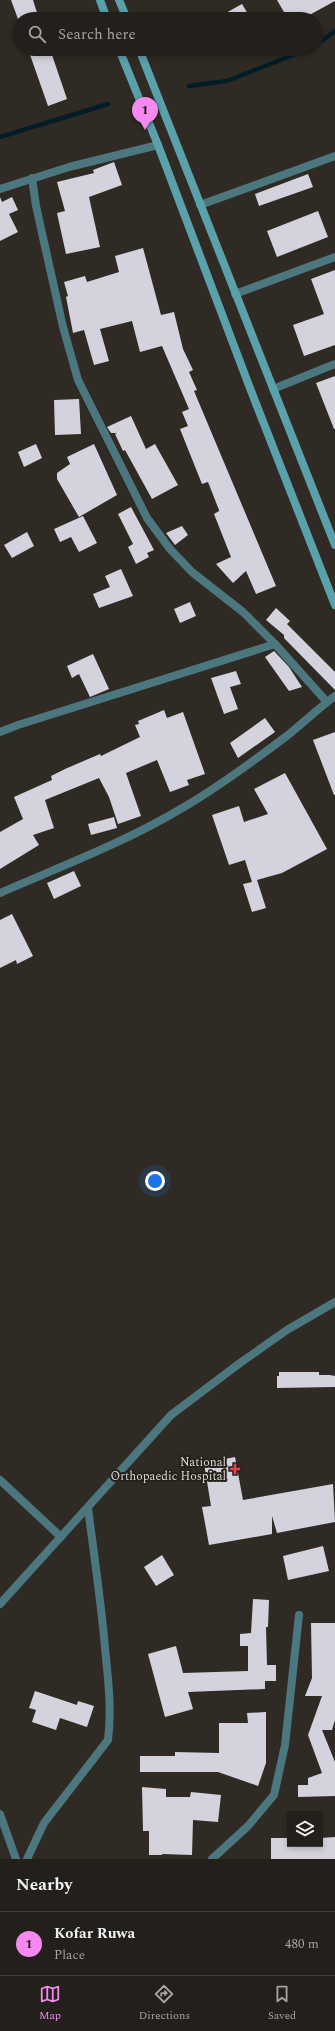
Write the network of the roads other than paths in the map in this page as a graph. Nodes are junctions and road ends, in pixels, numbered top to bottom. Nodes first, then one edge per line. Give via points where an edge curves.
1 (100, 0) edge
2 (119, 0) edge
3 (104, 12) edge
4 (124, 12) edge
5 (122, 56) edge
6 (142, 56) edge
7 (158, 145) junction
8 (335, 156) edge
9 (32, 178) junction
10 (0, 188) edge
11 (200, 205) junction
12 (335, 257) edge
13 (235, 294) junction
14 (335, 364) edge
15 (273, 389) junction
16 (335, 545) edge
17 (335, 605) edge
18 (275, 644) junction
19 (335, 696) edge
20 (327, 702) junction
21 (0, 732) edge
22 (0, 893) edge
23 (335, 1302) edge
24 (0, 1480) edge
25 (88, 1508) junction
26 (62, 1536) junction
27 (0, 1604) edge
28 (299, 1615) dead end
29 (0, 1814) edge
30 (222, 1856) edge
31 (16, 1859) edge
32 (27, 1859) edge
33 (212, 1859) edge

1 - 3 main road
2 - 4 main road
5 - 7 main road
6 - 11 main road
7 - 9 street
7 - 17 main road
8 - 11 street
9 - 10 street
9 - 18 street via 63,327 78,380 129,486 147,518 170,550 192,572 243,612
11 - 13 main road
12 - 13 street
13 - 15 main road
14 - 15 street
15 - 16 main road
18 - 20 street
18 - 21 street
19 - 20 street
20 - 22 street via 289,734 184,807 150,826
23 - 25 street via 287,1330 171,1415
24 - 26 street
25 - 26 street
25 - 32 street via 108,1678 108,1740 44,1823
26 - 27 street
28 - 30 street via 285,1745 274,1794
29 - 31 street
30 - 33 street

